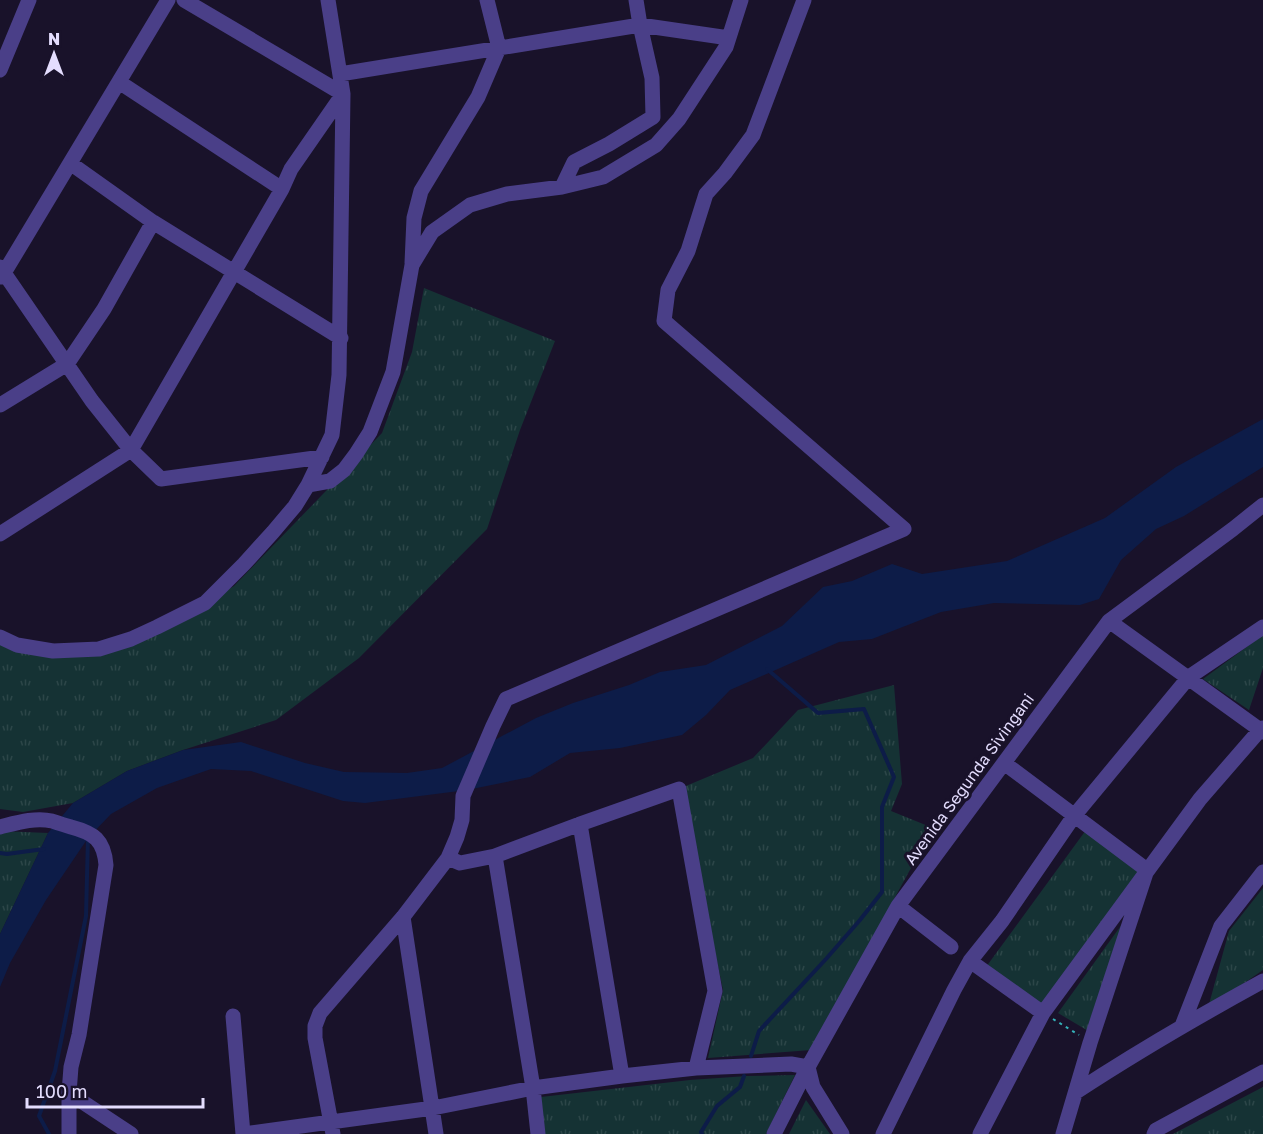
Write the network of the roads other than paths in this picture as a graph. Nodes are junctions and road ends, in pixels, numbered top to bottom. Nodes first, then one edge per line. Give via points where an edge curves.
1 (29, 0) edge
2 (168, 0) edge
3 (184, 0) edge
4 (328, 0) edge
5 (487, 0) edge
6 (636, 0) edge
7 (741, 0) edge
8 (804, 0) edge
9 (640, 25) junction
10 (729, 38) junction
11 (499, 48) junction
12 (0, 70) edge
13 (340, 74) junction
14 (119, 82) junction
15 (343, 94) junction
16 (70, 163) junction
17 (562, 187) junction
18 (282, 189) junction
19 (153, 222) junction
20 (412, 264) junction
21 (1, 272) edge
22 (234, 273) junction
23 (341, 338) junction
24 (67, 364) junction
25 (0, 405) edge
26 (131, 450) junction
27 (321, 457) junction
28 (308, 485) junction
29 (1263, 505) edge
30 (0, 534) edge
31 (1109, 621) junction
32 (1263, 627) edge
33 (0, 637) edge
34 (1189, 678) junction
35 (1262, 727) edge
36 (1004, 763) junction
37 (1074, 816) junction
38 (580, 824) junction
39 (0, 827) edge
40 (495, 856) junction
41 (448, 858) junction
42 (1147, 870) junction
43 (1263, 872) edge
44 (898, 906) junction
45 (403, 917) junction
46 (951, 947) dead end
47 (970, 961) junction
48 (1263, 981) edge
49 (1043, 1013) junction
50 (233, 1016) dead end
51 (1182, 1026) junction
52 (808, 1067) junction
53 (696, 1068) junction
54 (1263, 1072) edge
55 (622, 1076) junction
56 (533, 1088) junction
57 (1076, 1092) junction
58 (69, 1093) junction
59 (433, 1108) junction
60 (333, 1128) edge
61 (69, 1134) edge
62 (131, 1134) edge
63 (436, 1134) edge
64 (538, 1134) edge
65 (774, 1134) edge
66 (842, 1134) edge
67 (883, 1134) edge
68 (980, 1134) edge
69 (1063, 1134) edge
70 (1154, 1134) edge

1 - 12 street
2 - 14 street
3 - 15 street
4 - 13 street
5 - 11 street
6 - 9 street
7 - 10 street
8 - 41 street via 753,135 706,194 688,251 668,290 664,321 904,528 506,699 463,796 462,820
9 - 10 street
9 - 11 street
9 - 17 street via 652,78 653,117 574,162
10 - 17 street via 680,119 656,145 603,177
11 - 13 street
11 - 20 street via 478,97 421,191 414,218
13 - 15 street
14 - 16 street
14 - 18 street
15 - 18 street via 291,169
15 - 23 street
16 - 19 street
16 - 21 street
17 - 20 street via 507,194 470,206 432,232
18 - 22 street
19 - 22 street
19 - 24 street via 104,309
20 - 28 street via 393,372 370,432 344,470 330,481
21 - 24 street
22 - 23 street
22 - 26 street
23 - 27 street via 332,435
24 - 25 street
24 - 26 street
26 - 27 street via 161,479
26 - 30 street
27 - 28 street
28 - 33 street via 273,532 205,603 157,627 99,649 53,651 17,645
29 - 31 street, Avenida Segunda Sivingani
31 - 34 street
31 - 36 street, Avenida Segunda Sivingani
32 - 34 street
34 - 35 street
34 - 37 street
35 - 42 street via 1200,799
36 - 37 street
36 - 44 street, Avenida Segunda Sivingani
37 - 42 street
37 - 47 street
38 - 40 street
38 - 53 street via 679,789 715,991
38 - 55 street
39 - 58 street via 21,821 50,821 87,831 105,852
40 - 41 street via 460,863
40 - 56 street
41 - 45 street
42 - 49 street
42 - 57 street
43 - 51 street via 1221,926
44 - 46 street
44 - 52 street, Avenida Segunda Sivingani
45 - 59 street
45 - 60 street via 320,1013 315,1026
47 - 49 street
47 - 67 street
48 - 51 street
49 - 68 street
50 - 60 street via 243,1134
51 - 57 street
52 - 53 street via 791,1064
52 - 65 street, Avenida Segunda Sivingani
52 - 66 street via 813,1087
53 - 55 street
54 - 70 street
55 - 56 street
56 - 59 street
56 - 64 street
57 - 69 street
58 - 61 street
58 - 62 street
59 - 60 street
59 - 63 street

